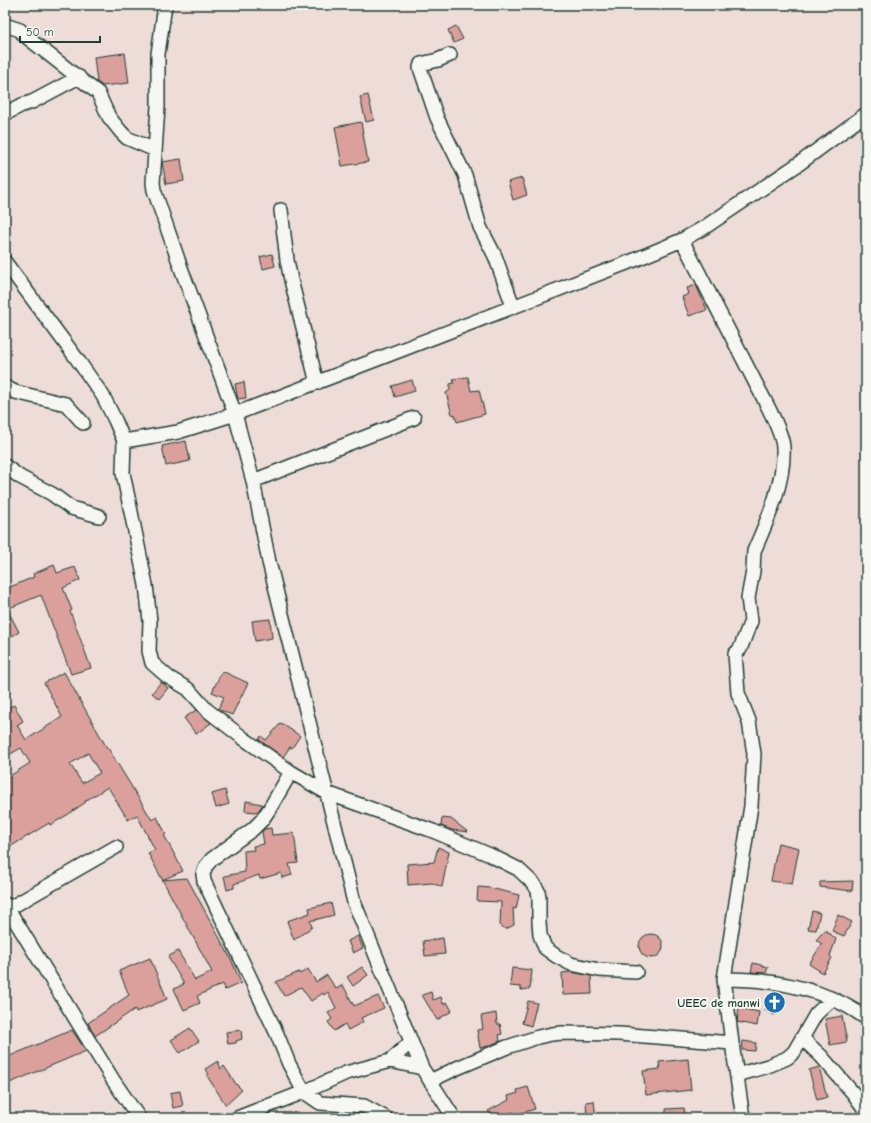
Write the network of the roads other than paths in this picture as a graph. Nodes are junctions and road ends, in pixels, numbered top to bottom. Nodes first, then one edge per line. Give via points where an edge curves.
1 (165, 5) edge
2 (5, 25) edge
3 (450, 54) dead end
4 (79, 78) junction
5 (5, 114) edge
6 (866, 114) edge
7 (155, 150) junction
8 (281, 210) dead end
9 (682, 240) junction
10 (5, 262) edge
11 (513, 306) junction
12 (317, 383) junction
13 (5, 387) edge
14 (236, 414) junction
15 (414, 418) dead end
16 (83, 423) dead end
17 (124, 441) junction
18 (5, 466) edge
19 (254, 481) junction
20 (99, 516) dead end
21 (291, 772) junction
22 (327, 793) junction
23 (116, 847) dead end
24 (7, 907) edge
25 (636, 972) dead end
26 (724, 979) junction
27 (832, 999) junction
28 (866, 1018) edge
29 (802, 1038) junction
30 (411, 1042) junction
31 (732, 1043) junction
32 (390, 1060) junction
33 (422, 1068) junction
34 (737, 1075) junction
35 (430, 1081) junction
36 (304, 1092) junction
37 (866, 1111) edge
38 (139, 1118) edge
39 (237, 1118) edge
40 (386, 1118) edge
41 (454, 1118) edge
42 (744, 1118) edge

1 - 7 street via 158,54
2 - 4 street via 20,30
3 - 11 street via 421,64 420,68 437,118 465,175 480,227 495,256
4 - 5 street
4 - 7 street via 98,93 109,117 127,138
6 - 9 street via 800,163 705,228
7 - 14 street via 153,183 157,198
8 - 12 street via 291,280
9 - 11 street
9 - 26 street via 763,399 782,444 782,469 770,515 753,556 748,598 751,621 735,654 738,693 749,721 754,754 751,806
10 - 17 street via 103,396
11 - 12 street
12 - 14 street
13 - 16 street via 15,392 66,404
14 - 17 street via 178,432
14 - 19 street
15 - 19 street
17 - 21 street via 123,473 146,585 150,621 149,651 152,663 188,689 196,700 224,724
18 - 20 street via 71,508
19 - 22 street via 269,562
21 - 22 street
21 - 36 street via 262,820 212,859 203,874 204,881
22 - 25 street via 434,831 518,869 538,891 538,922 545,948 571,964 599,970
22 - 30 street via 354,902
23 - 24 street
24 - 38 street
26 - 27 street via 756,980 804,988
26 - 31 street
27 - 28 street via 852,1007
27 - 29 street via 816,1014
29 - 34 street via 787,1058
29 - 37 street via 821,1056
30 - 32 street
30 - 33 street
31 - 34 street
31 - 35 street via 619,1034 557,1034 507,1047
32 - 33 street
32 - 36 street via 346,1073
33 - 35 street
34 - 42 street
35 - 41 street
36 - 39 street
36 - 40 street via 320,1103 364,1106

